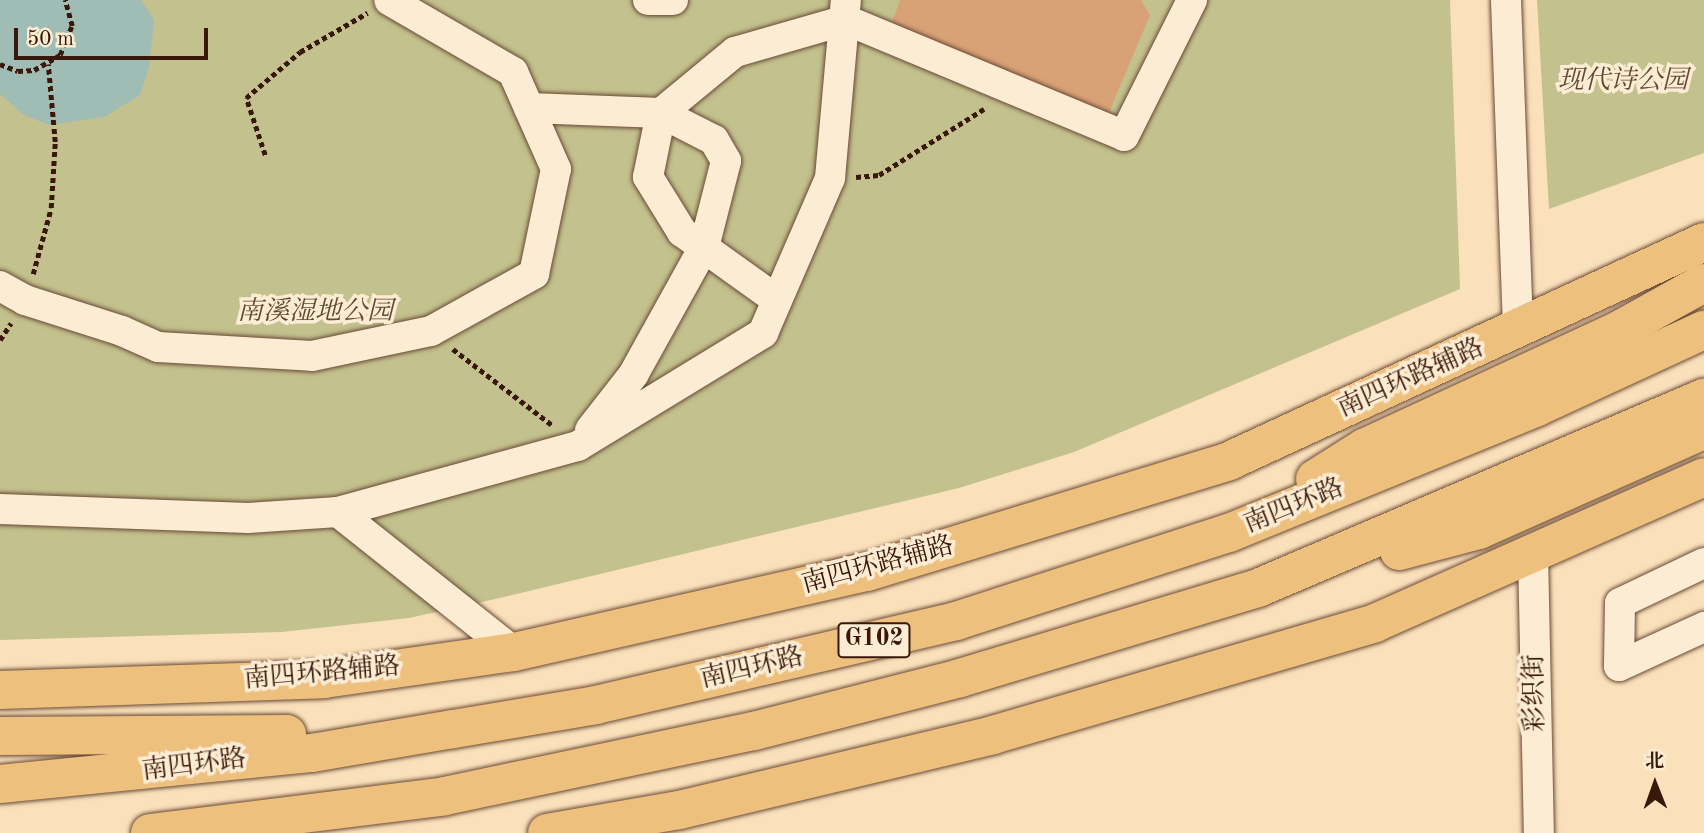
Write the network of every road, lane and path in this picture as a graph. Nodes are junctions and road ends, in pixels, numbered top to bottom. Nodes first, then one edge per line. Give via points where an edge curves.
1 (65, 0) edge
2 (648, 0) edge
3 (673, 0) edge
4 (1192, 0) edge
5 (1506, 0) edge
6 (383, 3) edge
7 (846, 10) edge
8 (0, 64) edge
9 (48, 64) junction
10 (529, 108) junction
11 (991, 111) dead end
12 (661, 113) junction
13 (265, 155) dead end
14 (830, 178) junction
15 (1704, 243) edge
16 (704, 247) junction
17 (1704, 284) edge
18 (13, 293) edge
19 (777, 300) junction
20 (1518, 330) junction
21 (1704, 330) edge
22 (431, 331) junction
23 (0, 340) edge
24 (1704, 398) edge
25 (1704, 430) edge
26 (578, 446) junction
27 (1704, 477) edge
28 (0, 509) edge
29 (338, 512) junction
30 (1229, 533) junction
31 (1533, 553) junction
32 (1704, 563) edge
33 (1258, 588) junction
34 (1704, 627) edge
35 (514, 652) junction
36 (0, 690) edge
37 (453, 729) junction
38 (0, 736) edge
39 (0, 784) edge
40 (445, 796) junction
41 (150, 833) edge
42 (330, 833) edge
43 (547, 833) edge
44 (1539, 833) edge

1 - 9 path via 72,26 68,41
2 - 3 street
4 - 7 street via 1124,136
5 - 20 street
6 - 10 street via 513,72
6 - 13 path via 300,52 246,98
7 - 12 street via 735,52
7 - 14 street
8 - 9 path via 18,71
9 - 18 path via 55,142 51,208
10 - 12 street
10 - 22 street via 556,169 534,274
11 - 14 path via 980,108 879,175
12 - 16 street via 648,177 682,232
12 - 16 street via 714,140 726,161
14 - 19 street
15 - 20 main road, 南四环路辅路
16 - 19 street
16 - 26 street via 633,374
17 - 30 main road via 1621,328 1364,448
18 - 22 street via 158,347 312,356
18 - 23 path
19 - 26 street via 763,333
20 - 35 main road, 南四环路辅路 via 1229,461 1149,487 867,572
21 - 30 main road, 南四环路 / G102 via 1537,407
22 - 26 path
24 - 33 main road, G102
25 - 33 main road via 1479,530
26 - 29 street
27 - 31 main road
28 - 29 street via 248,518
29 - 35 street
30 - 37 main road, 南四环路 / G102 via 956,621 596,705
31 - 43 main road via 1375,623 993,735 679,810
31 - 44 street, 彩织街
32 - 34 street via 1620,603 1619,666
33 - 40 main road, G102 via 960,678 793,721
35 - 36 main road, 南四环路辅路 via 324,679
37 - 38 main road
37 - 39 main road, 南四环路 / G102 via 312,753
40 - 41 main road, G102
40 - 42 main road

